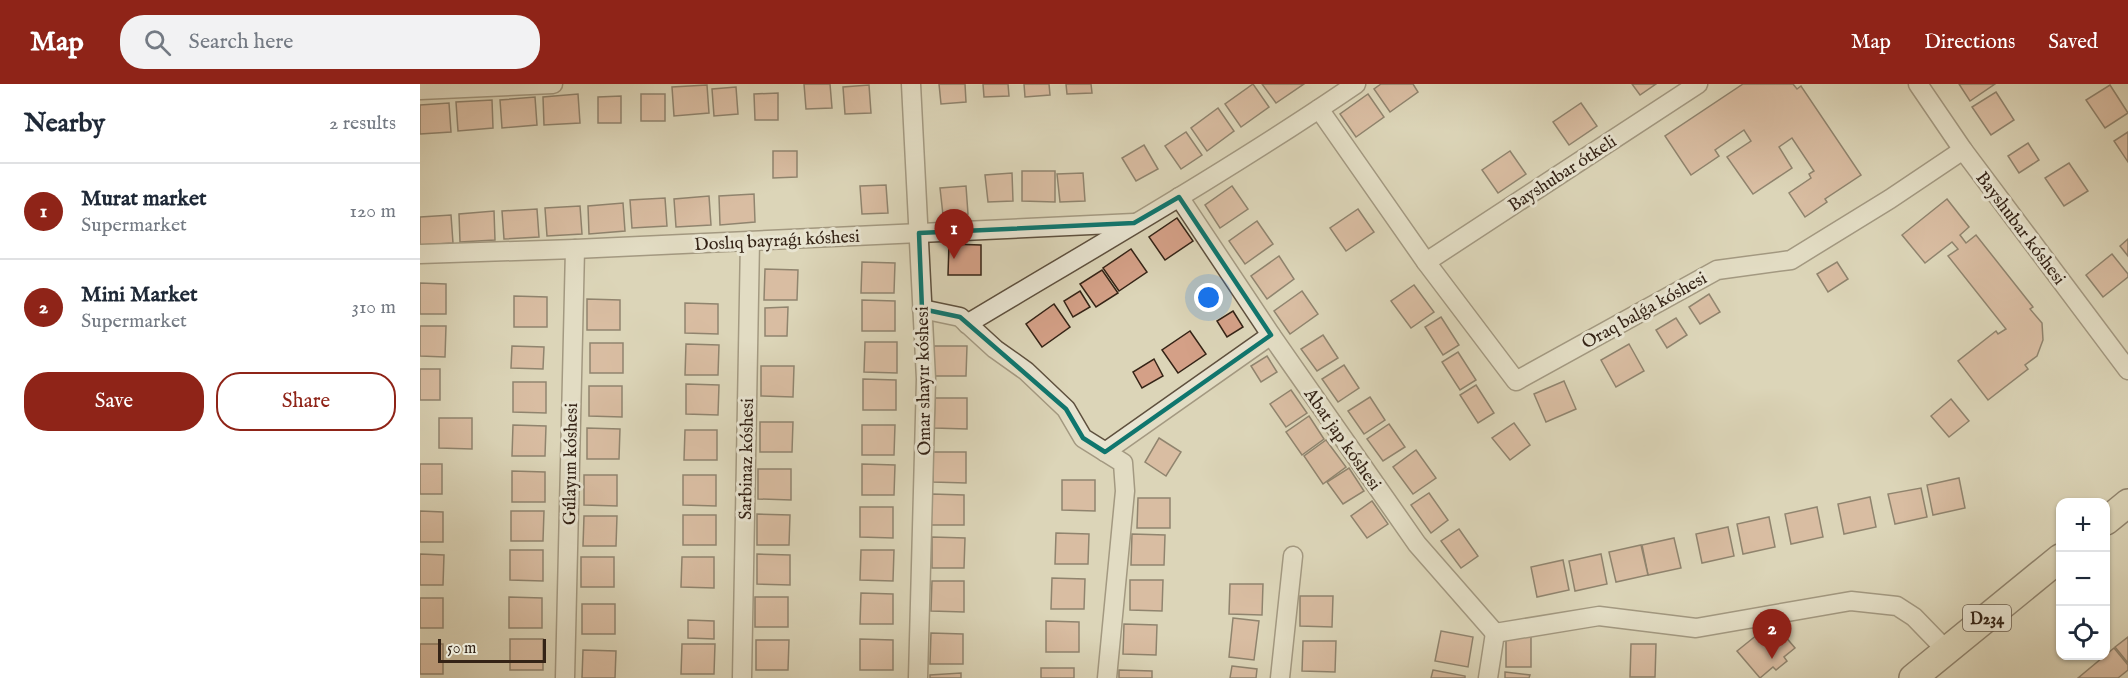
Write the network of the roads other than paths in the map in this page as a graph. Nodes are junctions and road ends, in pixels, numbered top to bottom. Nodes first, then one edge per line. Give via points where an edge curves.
1 (553, 84) edge
2 (911, 84) edge
3 (1356, 84) edge
4 (1698, 84) edge
5 (1918, 84) edge
6 (420, 90) edge
7 (1319, 109) junction
8 (1963, 150) junction
9 (1179, 196) junction
10 (1134, 223) junction
11 (919, 233) junction
12 (750, 241) junction
13 (575, 249) junction
14 (420, 254) edge
15 (1426, 262) junction
16 (922, 309) junction
17 (967, 324) junction
18 (1270, 335) junction
19 (2128, 370) edge
20 (1105, 452) junction
21 (2128, 503) edge
22 (2110, 518) edge
23 (1293, 556) dead end
24 (2056, 562) edge
25 (1495, 633) junction
26 (1947, 651) junction
27 (565, 678) edge
28 (742, 678) edge
29 (918, 678) edge
30 (1107, 678) edge
31 (1280, 678) edge
32 (1488, 678) edge
33 (1913, 678) edge

1 - 6 street
2 - 11 street, Omar shayır kóshesi
3 - 7 street, Doslıq bayraǵı kóshesi
4 - 15 street, Bayshubar ótkeli
5 - 8 street, Bayshubar kóshesi
7 - 9 street, Doslıq bayraǵı kóshesi
7 - 15 street
8 - 15 street, Oraq balǵa kóshesi via 1791,260 1717,270 1516,381
8 - 19 street, Bayshubar kóshesi
9 - 10 street, Doslıq bayraǵı kóshesi
9 - 18 street, Abat jap kóshesi
10 - 11 street, Doslıq bayraǵı kóshesi
10 - 17 street, Doslıq bayraǵı kóshesi
11 - 12 street, Doslıq bayraǵı kóshesi
11 - 16 street, Omar shayır kóshesi
12 - 13 street, Doslıq bayraǵı kóshesi
12 - 28 street, Sarbinaz kóshesi
13 - 14 street, Doslıq bayraǵı kóshesi
13 - 27 street, Gúlayım kóshesi
16 - 17 street via 960,317
16 - 29 street, Omar shayır kóshesi via 926,379
17 - 20 street via 1026,371 1066,409 1083,438
18 - 20 street
18 - 25 street, Abat jap kóshesi via 1417,544
20 - 30 street via 1123,463 1125,491
21 - 22 main road
23 - 31 street
24 - 26 main road, D234
25 - 26 street via 1599,616 1696,628 1851,601 1897,606 1914,617
25 - 32 street
26 - 33 main road, D234

